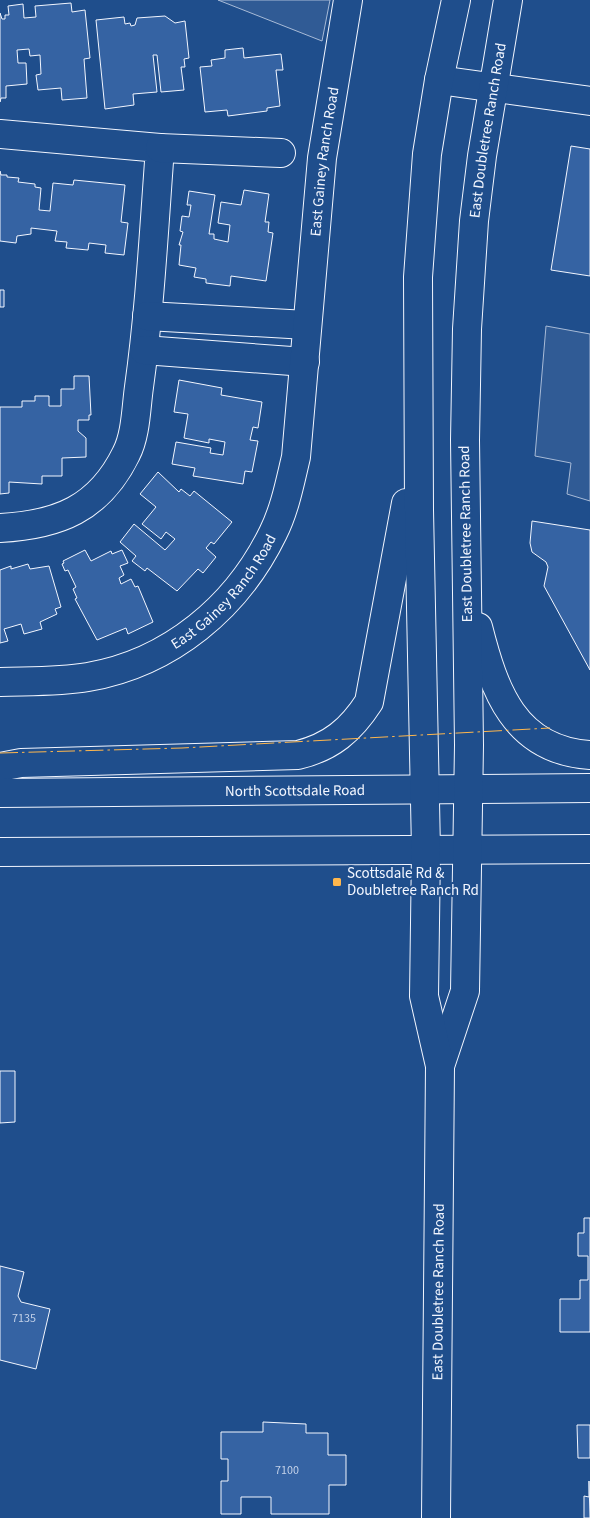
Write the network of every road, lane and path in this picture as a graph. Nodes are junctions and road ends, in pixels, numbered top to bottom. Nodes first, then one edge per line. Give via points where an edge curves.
1 (348, 0) edge
2 (456, 0) edge
3 (508, 0) edge
4 (439, 80) junction
5 (492, 88) junction
6 (590, 101) edge
7 (0, 134) edge
8 (160, 148) junction
9 (281, 153) dead end
10 (147, 316) junction
11 (307, 324) junction
12 (144, 350) junction
13 (305, 362) junction
14 (418, 394) junction
15 (0, 528) edge
16 (467, 570) junction
17 (0, 682) edge
18 (590, 755) edge
19 (0, 767) edge
20 (590, 788) edge
21 (425, 790) junction
22 (468, 790) junction
23 (0, 793) edge
24 (426, 850) junction
25 (467, 850) junction
26 (590, 850) edge
27 (0, 852) edge
28 (440, 1066) junction
29 (436, 1518) edge

1 - 11 main road, East Gainey Ranch Road via 322,158
2 - 4 main road, East Doubletree Ranch Road
3 - 5 main road, East Doubletree Ranch Road
4 - 5 main road
4 - 14 main road, East Doubletree Ranch Road via 419,234
5 - 6 main road
5 - 16 main road, East Doubletree Ranch Road via 474,221 468,329 465,440
7 - 8 main road
8 - 9 main road
8 - 10 main road
10 - 11 main road
10 - 12 main road
11 - 13 main road, East Gainey Ranch Road
12 - 13 main road
12 - 15 main road via 127,452 111,478 91,500 61,519 31,526
13 - 17 main road, East Gainey Ranch Road via 296,457 288,496 274,532 252,570 223,604 191,634 148,660 88,677
14 - 19 main road via 404,518 373,689 360,716 343,735 314,752 298,755 21,763
14 - 21 main road, East Doubletree Ranch Road
16 - 18 main road via 488,666 511,713 532,735 551,747
16 - 22 main road, East Doubletree Ranch Road
20 - 22 main road, North Scottsdale Road
21 - 22 main road, North Scottsdale Road
21 - 23 main road, North Scottsdale Road
21 - 24 main road, East Doubletree Ranch Road
22 - 25 main road, East Doubletree Ranch Road
24 - 25 main road
24 - 27 main road
24 - 28 main road, East Doubletree Ranch Road via 424,996
25 - 26 main road
25 - 28 main road, East Doubletree Ranch Road via 465,991
28 - 29 main road, East Doubletree Ranch Road

